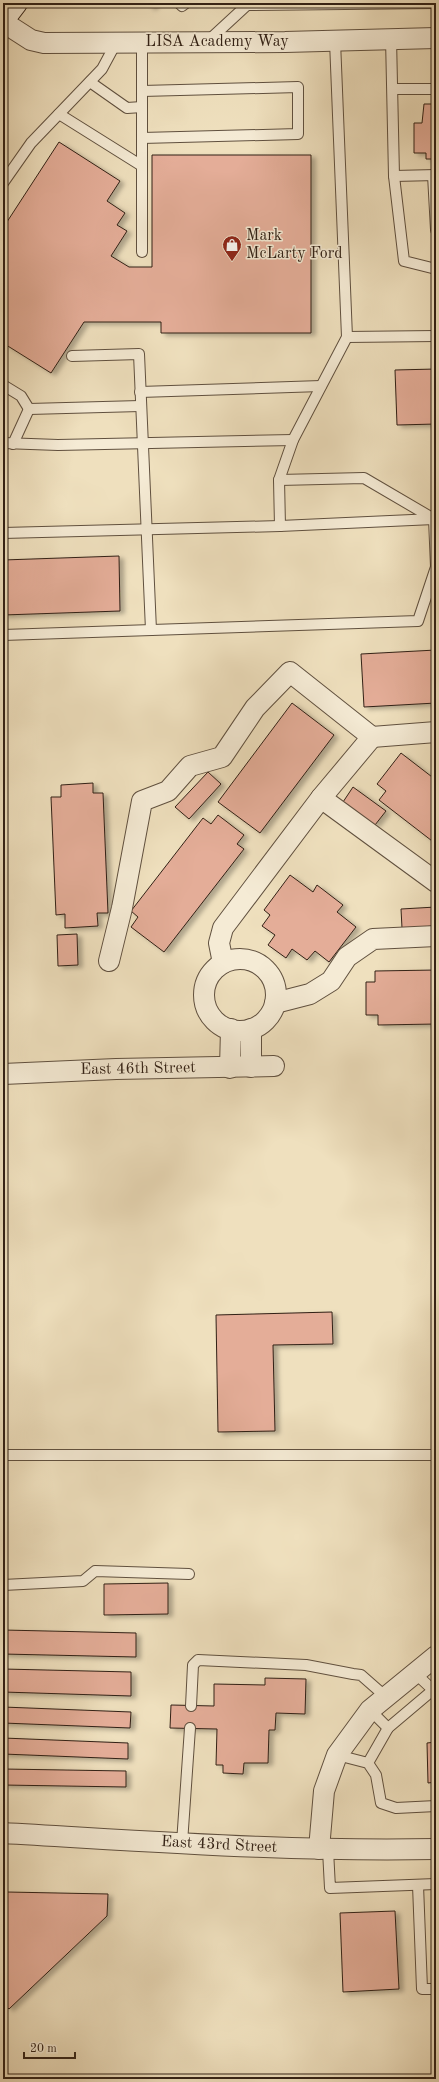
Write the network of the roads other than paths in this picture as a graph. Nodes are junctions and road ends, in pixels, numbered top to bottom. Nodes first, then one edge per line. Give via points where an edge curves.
1 (16, 3) edge
2 (179, 3) edge
3 (186, 3) edge
4 (436, 3) edge
5 (247, 4) edge
6 (3, 21) edge
7 (391, 38) junction
8 (436, 38) edge
9 (335, 41) junction
10 (142, 42) junction
11 (206, 42) junction
12 (116, 43) junction
13 (90, 82) junction
14 (436, 89) edge
15 (393, 90) junction
16 (142, 91) junction
17 (142, 107) junction
18 (59, 114) junction
19 (142, 138) junction
20 (142, 166) junction
21 (435, 175) edge
22 (394, 176) junction
23 (3, 183) edge
24 (436, 230) edge
25 (142, 252) dead end
26 (436, 269) edge
27 (436, 336) edge
28 (347, 337) junction
29 (72, 356) dead end
30 (3, 385) edge
31 (321, 386) junction
32 (140, 392) junction
33 (140, 406) junction
34 (29, 409) junction
35 (294, 440) junction
36 (8, 443) edge
37 (142, 444) junction
38 (279, 480) junction
39 (434, 519) junction
40 (280, 526) junction
41 (147, 529) junction
42 (3, 533) edge
43 (151, 630) junction
44 (3, 635) edge
45 (436, 732) edge
46 (372, 737) junction
47 (321, 798) junction
48 (436, 882) edge
49 (436, 936) edge
50 (109, 961) dead end
51 (223, 963) junction
52 (275, 1003) junction
53 (231, 1029) junction
54 (251, 1029) junction
55 (274, 1066) dead end
56 (251, 1067) junction
57 (230, 1068) junction
58 (3, 1074) edge
59 (3, 1455) edge
60 (436, 1455) edge
61 (189, 1574) dead end
62 (3, 1585) edge
63 (436, 1656) edge
64 (416, 1674) junction
65 (386, 1697) junction
66 (191, 1706) dead end
67 (370, 1710) junction
68 (190, 1728) dead end
69 (388, 1728) junction
70 (337, 1754) junction
71 (368, 1763) junction
72 (436, 1806) edge
73 (3, 1833) edge
74 (182, 1844) junction
75 (436, 1849) edge
76 (323, 1850) junction
77 (436, 1884) edge
78 (418, 1885) junction
79 (436, 1989) edge

1 - 6 main road
2 - 3 lane via 182,6
4 - 5 lane
5 - 11 lane
6 - 12 street, LISA Academy Way via 31,40 44,43
7 - 8 street, LISA Academy Way
7 - 9 street, LISA Academy Way
7 - 15 lane
9 - 11 street, LISA Academy Way
9 - 28 lane
10 - 11 street, LISA Academy Way
10 - 12 street, LISA Academy Way
10 - 16 lane
12 - 13 lane via 102,69
13 - 17 lane via 127,108
13 - 18 lane
14 - 15 lane
15 - 22 lane
16 - 17 lane
16 - 19 lane via 298,87 298,134
17 - 19 lane
18 - 20 lane
18 - 23 lane via 32,143
19 - 20 lane
20 - 25 lane
21 - 22 lane
21 - 24 lane
22 - 26 lane via 404,262
27 - 28 lane
28 - 31 lane
29 - 32 lane via 139,354
30 - 34 lane via 21,396
31 - 32 lane
31 - 35 lane
32 - 33 lane
33 - 34 lane
33 - 37 lane
34 - 36 lane
35 - 37 lane
35 - 38 lane
36 - 37 lane
37 - 41 lane
38 - 39 lane via 364,478
38 - 40 lane
39 - 40 lane
39 - 43 lane via 436,567 418,621
40 - 41 lane
41 - 42 lane
41 - 43 lane
43 - 44 lane
45 - 46 street
46 - 47 street
46 - 50 street via 290,672 254,708 222,757 190,766 168,791 142,801 122,908
47 - 48 street
47 - 51 street via 223,928 219,943
49 - 52 street via 373,939 347,957 331,982 310,994
51 - 52 street via 245,959 266,970 276,990
51 - 53 street via 207,981 204,993 211,1016
52 - 54 street via 268,1018
53 - 54 street
53 - 57 street
54 - 56 street
55 - 56 street, East 46th Street
56 - 57 street, East 46th Street
57 - 58 street, East 46th Street via 116,1069
59 - 60 lane
61 - 62 lane via 95,1571 83,1581
63 - 64 street
64 - 65 street
64 - 69 lane via 433,1690
65 - 66 lane via 361,1675 306,1666 198,1660 193,1665
65 - 67 street
67 - 69 lane
67 - 70 street
68 - 74 lane
69 - 71 lane
70 - 71 lane
70 - 76 street via 324,1791
71 - 72 lane via 376,1775 381,1803 396,1808
73 - 74 street, East 43rd Street
74 - 76 street, East 43rd Street
75 - 76 street, East 43rd Street
76 - 78 lane via 330,1888
77 - 78 lane
78 - 79 lane via 422,1989

